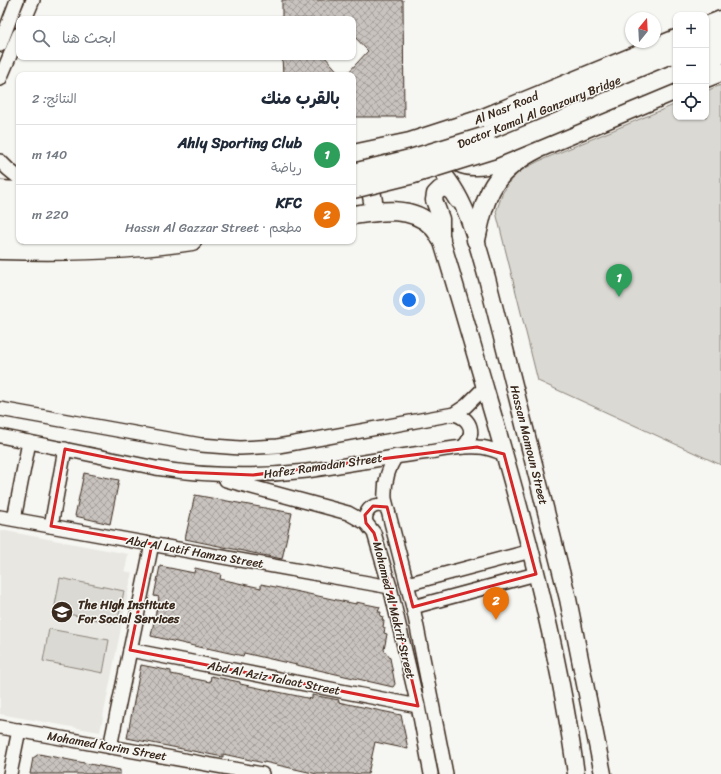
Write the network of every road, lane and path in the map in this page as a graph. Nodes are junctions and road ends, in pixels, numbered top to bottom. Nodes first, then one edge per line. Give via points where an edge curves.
1 (33, 0) edge
2 (15, 2) edge
3 (26, 16) edge
4 (721, 20) edge
5 (709, 25) edge
6 (721, 36) edge
7 (673, 40) edge
8 (16, 41) edge
9 (709, 42) edge
10 (0, 44) edge
11 (721, 54) edge
12 (673, 57) edge
13 (709, 60) edge
14 (721, 72) edge
15 (673, 74) edge
16 (709, 77) edge
17 (0, 80) edge
18 (673, 91) edge
19 (446, 130) junction
20 (402, 144) junction
21 (359, 153) edge
22 (521, 157) junction
23 (0, 161) edge
24 (356, 172) edge
25 (16, 176) edge
26 (0, 177) edge
27 (16, 178) edge
28 (356, 188) edge
29 (0, 190) edge
30 (16, 191) edge
31 (0, 204) edge
32 (16, 205) edge
33 (464, 209) junction
34 (375, 212) junction
35 (356, 215) edge
36 (0, 218) edge
37 (16, 219) edge
38 (0, 233) edge
39 (16, 233) edge
40 (441, 239) junction
41 (476, 240) junction
42 (161, 244) edge
43 (0, 250) edge
44 (485, 387) junction
45 (0, 409) edge
46 (454, 414) junction
47 (0, 436) edge
48 (29, 442) junction
49 (463, 447) junction
50 (65, 449) junction
51 (504, 454) junction
52 (396, 456) junction
53 (203, 474) junction
54 (387, 508) junction
55 (0, 517) edge
56 (14, 519) junction
57 (366, 523) junction
58 (51, 526) junction
59 (152, 544) junction
60 (531, 551) junction
61 (536, 574) junction
62 (407, 584) junction
63 (390, 587) junction
64 (413, 607) junction
65 (130, 650) junction
66 (418, 706) junction
67 (0, 727) edge
68 (19, 730) junction
69 (110, 747) junction
70 (10, 774) edge
71 (262, 774) edge
72 (431, 774) edge
73 (446, 774) edge
74 (576, 774) edge
75 (603, 774) edge

1 - 3 street
2 - 10 street
4 - 5 highway
6 - 9 highway
7 - 19 highway, Al Nasr Road via 481,119
8 - 17 street
11 - 13 highway
12 - 24 highway, Doctor Kamal Al Ganzoury Bridge, bridge via 486,136
14 - 16 highway
15 - 28 highway, Doctor Kamal Al Ganzoury Bridge, bridge via 491,150
18 - 22 highway
19 - 20 highway, Al Nasr Road
19 - 22 highway via 448,152 452,158 464,165 476,167
20 - 21 highway, Al Nasr Road
20 - 33 main road, Hassan Mamoun Street via 422,155 440,170 454,188
21 - 34 highway
22 - 41 highway via 506,169 493,185 485,203
23 - 25 street
26 - 27 highway
29 - 30 highway
31 - 32 highway
33 - 40 main road, Hassan Mamoun Street via 449,190 443,188 437,191 434,197 441,219
33 - 41 main road, Hassan Mamoun Street
34 - 35 highway
34 - 40 highway via 407,213 421,218 433,227
36 - 37 highway
38 - 39 highway
40 - 44 main road, Hassan Mamoun Street
41 - 75 main road, Hassan Mamoun Street via 568,599
42 - 43 highway via 102,251
44 - 46 street
44 - 51 main road, Hassan Mamoun Street
45 - 46 street via 201,445 240,448 278,446
46 - 49 street via 466,419 471,431
47 - 48 street, Hafez Ramadan Street
48 - 50 street, Hafez Ramadan Street
48 - 56 street
49 - 51 street, Hafez Ramadan Street via 488,448
49 - 52 street, Hafez Ramadan Street
50 - 53 street, Hafez Ramadan Street via 156,468
50 - 58 street
51 - 60 main road, Hassan Mamoun Street
52 - 53 street, Hafez Ramadan Street via 281,474
52 - 54 street, Mohamed Al Makrif Street via 386,481
53 - 57 street, Mohamed Al Makrif Street via 348,512
54 - 57 street via 380,505 372,506 365,515
54 - 62 street, Mohamed Al Makrif Street
55 - 56 street, Abd Al Latif Hamza Street
56 - 58 street, Abd Al Latif Hamza Street
57 - 63 street, Mohamed Al Makrif Street via 374,533
58 - 59 street, Abd Al Latif Hamza Street
59 - 63 street, Abd Al Latif Hamza Street
59 - 65 street
60 - 61 main road, Hassan Mamoun Street
60 - 62 street
61 - 64 street
61 - 74 main road, Hassan Mamoun Street via 558,671
62 - 64 street, Mohamed Al Makrif Street
63 - 66 street, Mohamed Al Makrif Street
64 - 73 street, Mohamed Al Makrif Street
65 - 66 street, Abd Al Aziz Talaat Street
65 - 69 street
66 - 72 street, Mohamed Al Makrif Street
67 - 68 street, Mohamed Karim Street
68 - 69 street, Mohamed Karim Street
68 - 70 street
69 - 71 street, Mohamed Karim Street

